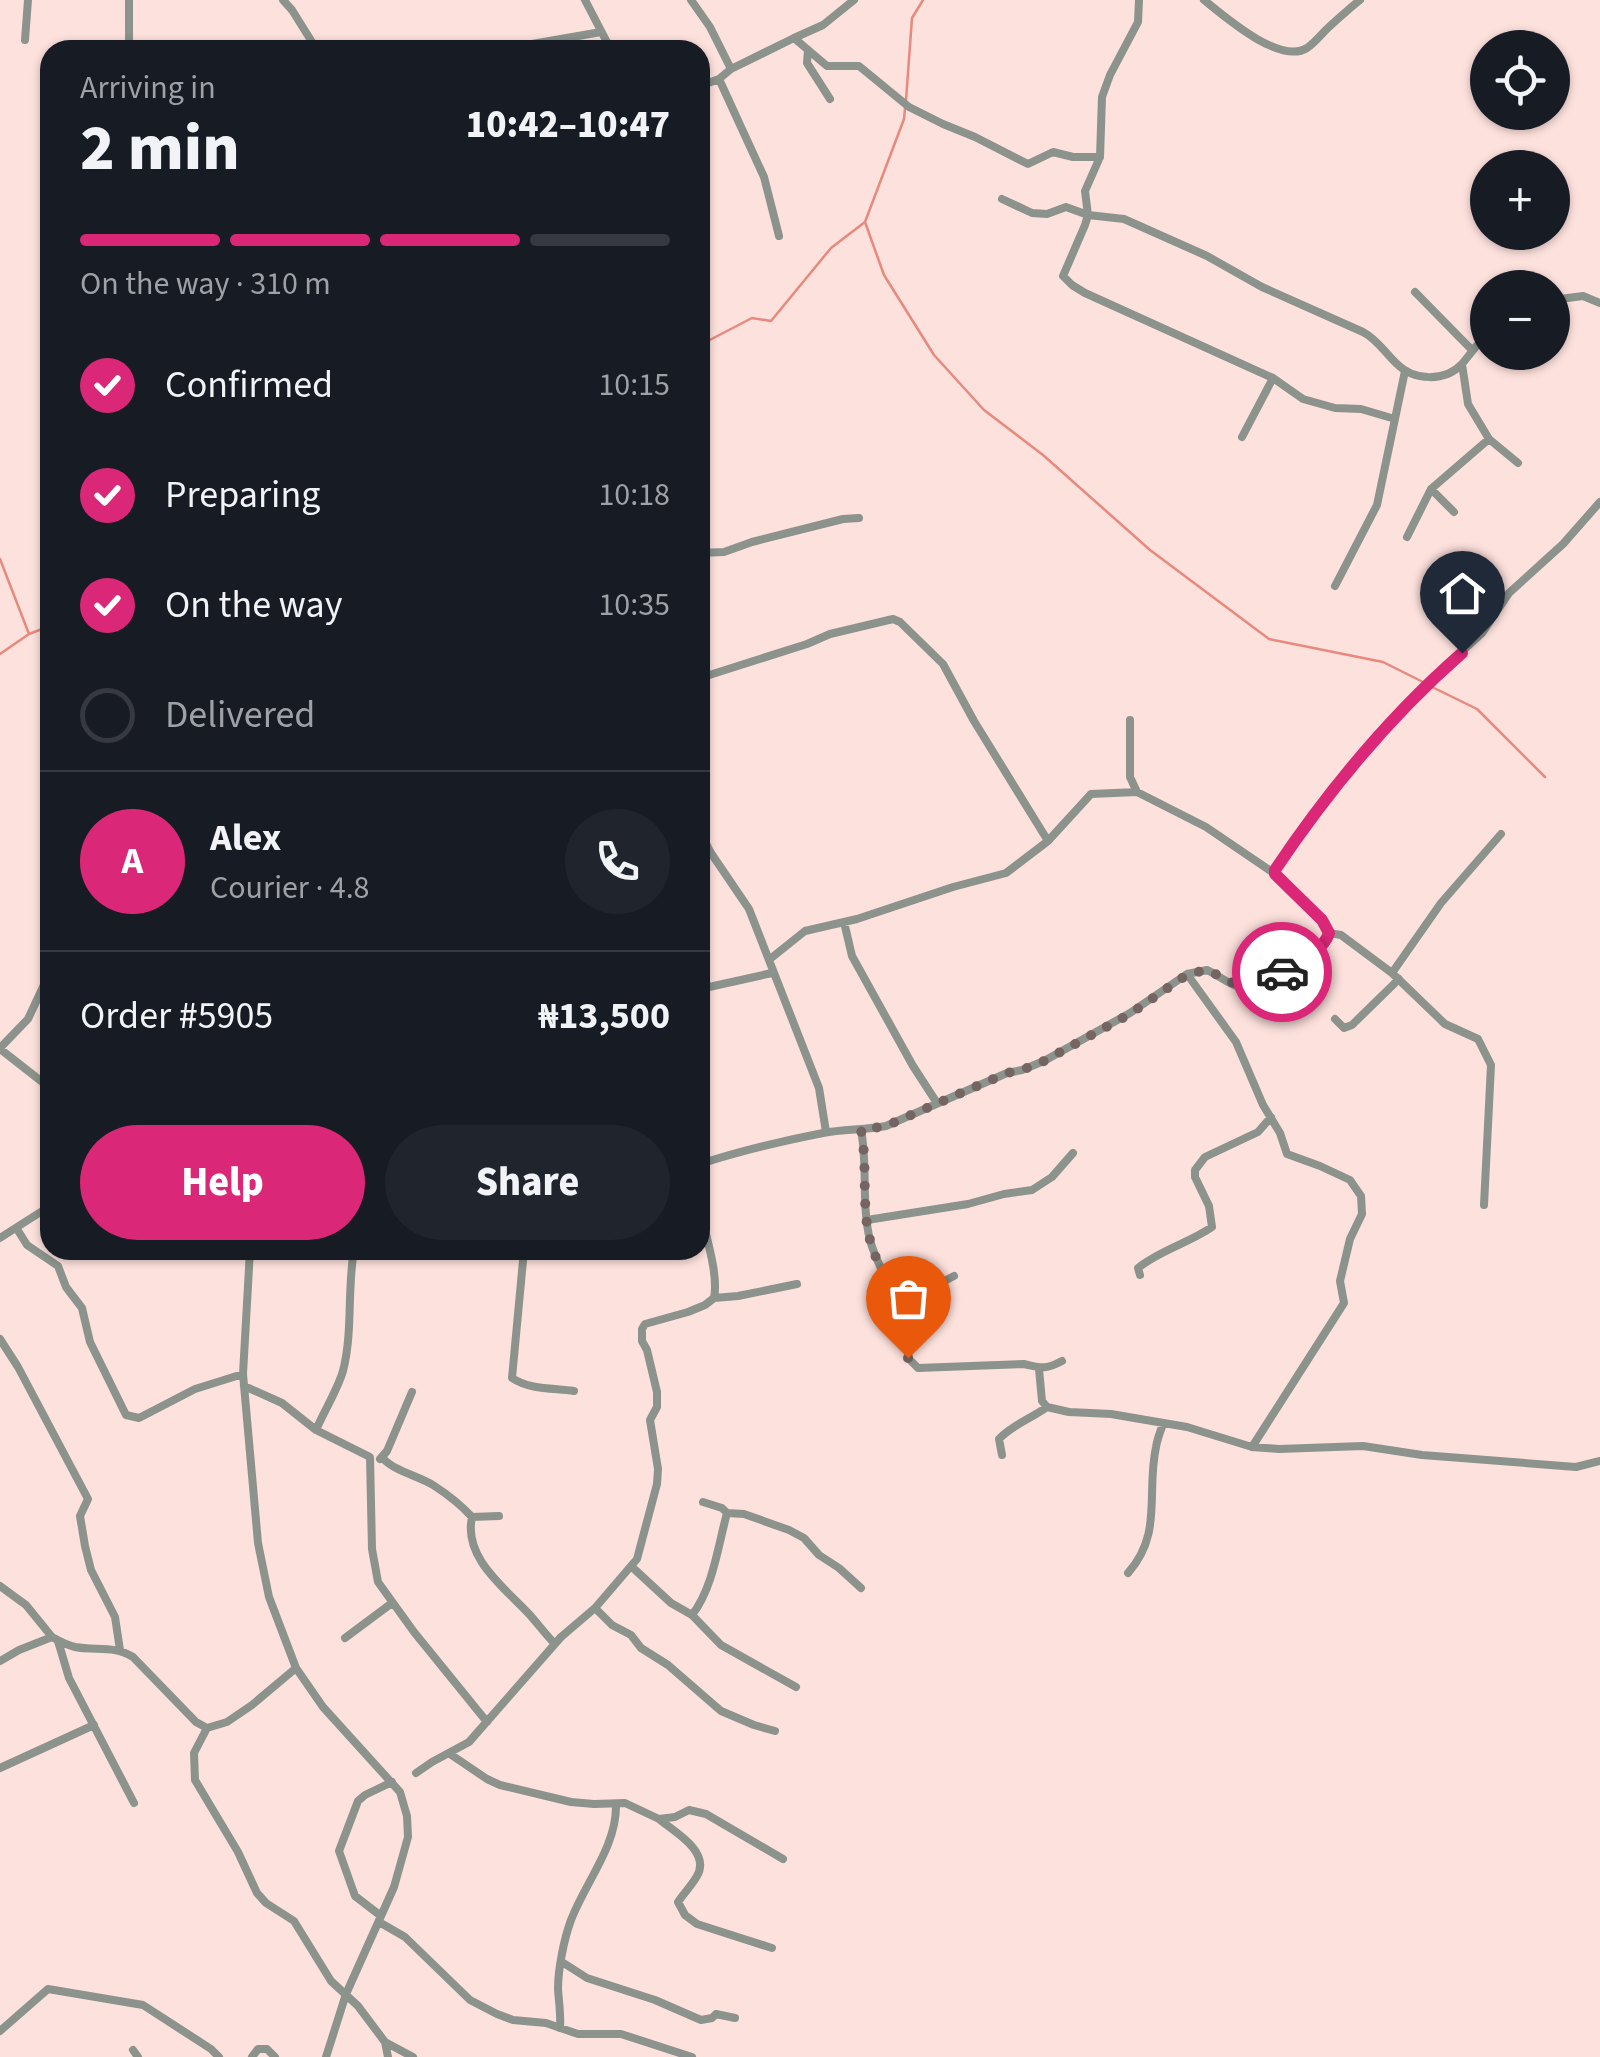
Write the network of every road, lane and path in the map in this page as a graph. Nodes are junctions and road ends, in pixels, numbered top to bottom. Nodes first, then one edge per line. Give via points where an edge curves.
1 (28, 0) edge
2 (129, 0) edge
3 (283, 0) edge
4 (585, 0) edge
5 (692, 0) edge
6 (854, 0) edge
7 (1140, 0) edge
8 (1204, 0) edge
9 (1360, 0) edge
10 (601, 32) junction
11 (794, 38) junction
12 (26, 40) dead end
13 (129, 40) edge
14 (310, 40) edge
15 (552, 40) edge
16 (605, 40) edge
17 (808, 50) junction
18 (731, 69) junction
19 (719, 79) junction
20 (710, 82) edge
21 (830, 99) dead end
22 (1100, 157) junction
23 (1002, 199) dead end
24 (1088, 214) junction
25 (779, 236) dead end
26 (1415, 292) dead end
27 (1570, 298) edge
28 (1600, 303) edge
29 (1470, 348) edge
30 (1470, 351) edge
31 (1462, 364) junction
32 (1405, 371) junction
33 (1273, 378) junction
34 (1395, 419) junction
35 (1242, 438) dead end
36 (1489, 439) junction
37 (1518, 463) dead end
38 (1431, 489) junction
39 (1600, 502) edge
40 (1454, 512) dead end
41 (859, 518) dead end
42 (1407, 538) dead end
43 (710, 553) edge
44 (1335, 586) dead end
45 (710, 675) edge
46 (1130, 720) dead end
47 (1137, 792) junction
48 (1501, 834) dead end
49 (1048, 841) junction
50 (710, 851) edge
51 (1275, 874) junction
52 (844, 922) junction
53 (1329, 933) junction
54 (770, 960) junction
55 (772, 973) junction
56 (1188, 974) junction
57 (1395, 976) junction
58 (710, 988) edge
59 (40, 991) edge
60 (36, 998) junction
61 (40, 999) edge
62 (1335, 1019) dead end
63 (0, 1048) edge
64 (40, 1080) edge
65 (937, 1104) junction
66 (1271, 1117) junction
67 (861, 1130) junction
68 (826, 1132) junction
69 (1073, 1152) dead end
70 (710, 1161) edge
71 (1484, 1204) dead end
72 (40, 1213) edge
73 (867, 1220) junction
74 (17, 1229) junction
75 (0, 1238) edge
76 (40, 1253) edge
77 (710, 1257) edge
78 (50, 1260) edge
79 (249, 1260) edge
80 (352, 1260) edge
81 (523, 1260) edge
82 (954, 1276) dead end
83 (1140, 1276) dead end
84 (796, 1284) dead end
85 (714, 1298) junction
86 (899, 1304) junction
87 (0, 1339) edge
88 (1062, 1361) dead end
89 (1039, 1369) junction
90 (243, 1374) junction
91 (244, 1386) junction
92 (574, 1391) dead end
93 (412, 1392) dead end
94 (1047, 1406) junction
95 (1163, 1424) junction
96 (316, 1430) junction
97 (1252, 1447) junction
98 (1002, 1455) dead end
99 (382, 1457) junction
100 (1600, 1461) edge
101 (372, 1465) junction
102 (704, 1502) dead end
103 (727, 1513) junction
104 (498, 1516) dead end
105 (472, 1517) junction
106 (632, 1567) junction
107 (1128, 1573) dead end
108 (0, 1586) edge
109 (861, 1588) dead end
110 (392, 1603) junction
111 (594, 1608) junction
112 (692, 1616) junction
113 (345, 1638) dead end
114 (55, 1639) junction
115 (554, 1644) junction
116 (120, 1650) junction
117 (0, 1661) edge
118 (296, 1668) junction
119 (796, 1687) dead end
120 (487, 1722) junction
121 (94, 1725) junction
122 (207, 1728) junction
123 (775, 1731) dead end
124 (450, 1754) junction
125 (0, 1768) edge
126 (416, 1773) dead end
127 (392, 1782) junction
128 (134, 1804) dead end
129 (616, 1804) junction
130 (659, 1819) junction
131 (782, 1859) dead end
132 (380, 1920) junction
133 (772, 1948) dead end
134 (562, 1962) junction
135 (346, 1994) junction
136 (735, 2018) dead end
137 (560, 2028) junction
138 (0, 2031) edge
139 (385, 2042) junction
140 (219, 2057) edge
141 (252, 2057) edge
142 (275, 2057) edge
143 (326, 2057) edge
144 (388, 2057) edge
145 (413, 2057) edge
146 (692, 2057) edge

1 - 12 street
2 - 13 street
3 - 14 street
4 - 10 street
5 - 18 street
6 - 11 street
7 - 22 street via 1138,22 1102,96
8 - 9 street via 1262,42 1297,52
10 - 15 street
10 - 16 street
11 - 17 street
11 - 18 street
17 - 21 street via 807,63
17 - 22 street via 827,66 859,66 906,104 1028,164 1053,152
18 - 19 street
19 - 20 street
19 - 25 street via 764,177
22 - 24 street via 1086,191
23 - 24 street via 1032,213 1066,208
24 - 32 street via 1124,219 1363,332
24 - 33 street via 1064,276 1072,284
26 - 29 street
27 - 28 street
30 - 31 street
31 - 32 street via 1430,378
31 - 36 street via 1468,404
32 - 34 street
33 - 34 street via 1303,399
33 - 35 street
34 - 44 street via 1377,505
36 - 37 street
36 - 38 street
38 - 40 street
38 - 42 street
39 - 51 street via 1386,727 1308,819
41 - 43 street
45 - 49 street via 893,618 943,664
46 - 47 street via 1130,778
47 - 49 street via 1092,794
47 - 51 street via 1206,827
48 - 57 street via 1441,903
49 - 52 street via 1006,873
50 - 54 street via 741,894
51 - 53 street
52 - 54 street via 805,931
52 - 65 street via 852,956
53 - 56 street via 1316,950 1250,988 1207,970
53 - 57 street
54 - 55 street
55 - 58 street
55 - 68 street via 820,1088
56 - 65 street via 1044,1061
56 - 66 street via 1236,1042
57 - 62 street via 1352,1025 1344,1028
57 - 71 street via 1445,1024 1478,1039 1490,1064
59 - 60 street
60 - 61 street
60 - 63 street via 28,1019
63 - 64 street
65 - 67 street
66 - 83 street via 1258,1132 1200,1162 1195,1177 1212,1227 1148,1260 1138,1268
66 - 97 street via 1287,1154 1350,1180 1361,1196 1362,1214 1340,1281 1344,1303
67 - 68 street
67 - 73 street
68 - 70 street
69 - 73 street via 1032,1190
72 - 74 street
73 - 86 street
74 - 75 street
74 - 76 street
77 - 85 street
78 - 90 street via 82,1308 90,1342 126,1416 140,1418 195,1389
79 - 90 street
80 - 96 street via 343,1370
81 - 92 street via 512,1378
82 - 86 street
84 - 85 street
85 - 106 street via 642,1329 657,1392 650,1420 658,1469
86 - 89 street via 908,1358 918,1368
87 - 116 street via 88,1499 80,1516 84,1546 116,1617
88 - 89 street
89 - 94 street
90 - 91 street
91 - 96 street via 282,1403
91 - 118 street via 261,1567
93 - 99 street
94 - 95 street
94 - 98 street via 999,1439
95 - 97 street
95 - 107 street via 1149,1536
96 - 101 street via 370,1457
97 - 100 street via 1363,1446 1576,1467
99 - 101 street
99 - 105 street via 434,1485
101 - 110 street via 374,1564
102 - 103 street
103 - 109 street via 804,1538
103 - 112 street
104 - 105 street
105 - 115 street via 472,1544 487,1570
106 - 111 street
106 - 112 street
108 - 114 street
110 - 113 street
110 - 120 street
111 - 115 street
111 - 123 street via 721,1711
112 - 119 street via 720,1645
114 - 116 street
114 - 117 street
114 - 121 street
115 - 120 street
116 - 122 street
118 - 122 street via 240,1714
118 - 127 street
120 - 124 street
121 - 125 street
121 - 128 street
122 - 135 street via 194,1753 196,1780 257,1893 294,1921
124 - 126 street
124 - 129 street via 500,1784 571,1802
127 - 132 street via 408,1816 408,1837
127 - 132 street via 358,1801 338,1851 355,1896
129 - 130 street
129 - 134 street via 609,1846 570,1922
130 - 131 street via 689,1810 706,1814
130 - 133 street via 688,1842 700,1864 678,1902 686,1915
132 - 135 street
132 - 137 street via 406,1936 478,2006
134 - 136 street via 587,1978 701,2020 716,2014
134 - 137 street
135 - 139 street
135 - 143 street
137 - 146 street via 620,2034
138 - 140 street via 48,1989 143,2005
139 - 144 street
139 - 145 street
141 - 142 street via 262,2048

